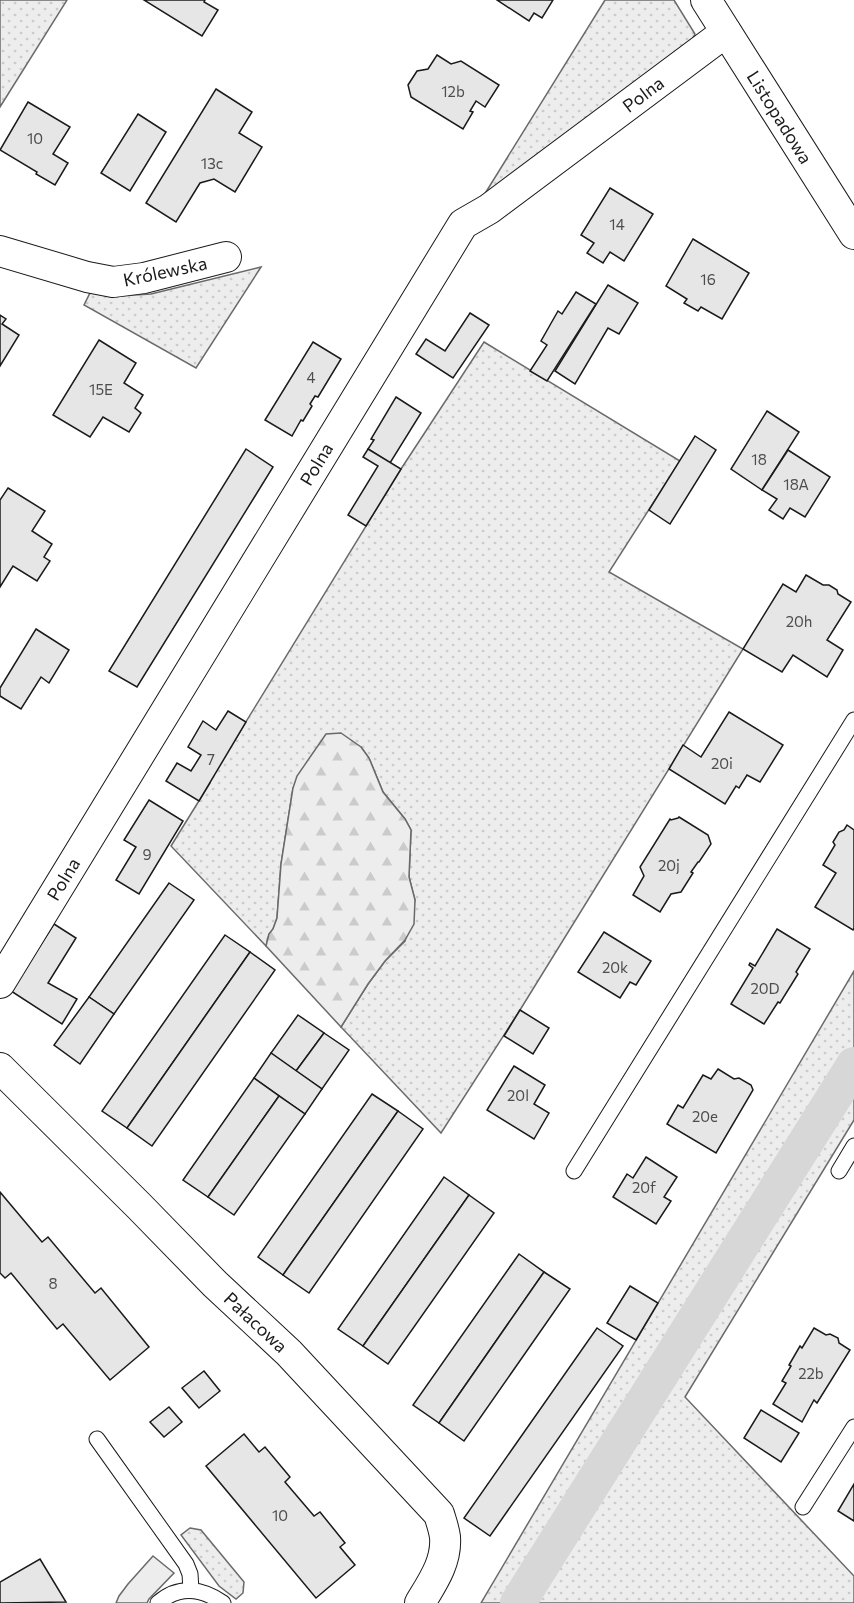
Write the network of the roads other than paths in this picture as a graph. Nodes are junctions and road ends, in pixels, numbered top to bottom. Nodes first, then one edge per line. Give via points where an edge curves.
1 (705, 0) edge
2 (726, 32) junction
3 (854, 234) edge
4 (0, 250) edge
5 (226, 257) dead end
6 (854, 720) edge
7 (0, 983) edge
8 (0, 1068) edge
9 (854, 1146) edge
10 (839, 1171) dead end
11 (574, 1172) dead end
12 (854, 1427) edge
13 (97, 1439) dead end
14 (803, 1507) dead end
15 (191, 1590) junction
16 (158, 1603) edge
17 (223, 1603) edge
18 (420, 1603) edge

1 - 2 street, Listopadowa
2 - 3 street, Listopadowa
2 - 7 street, Polna via 489,209 463,224
4 - 5 street, Królewska via 113,282
6 - 11 lane
8 - 18 street, Pałacowa via 289,1353 439,1514 444,1552 438,1573
9 - 10 lane
12 - 14 lane
13 - 15 lane via 186,1564
15 - 16 lane via 174,1593
15 - 17 lane via 205,1592

